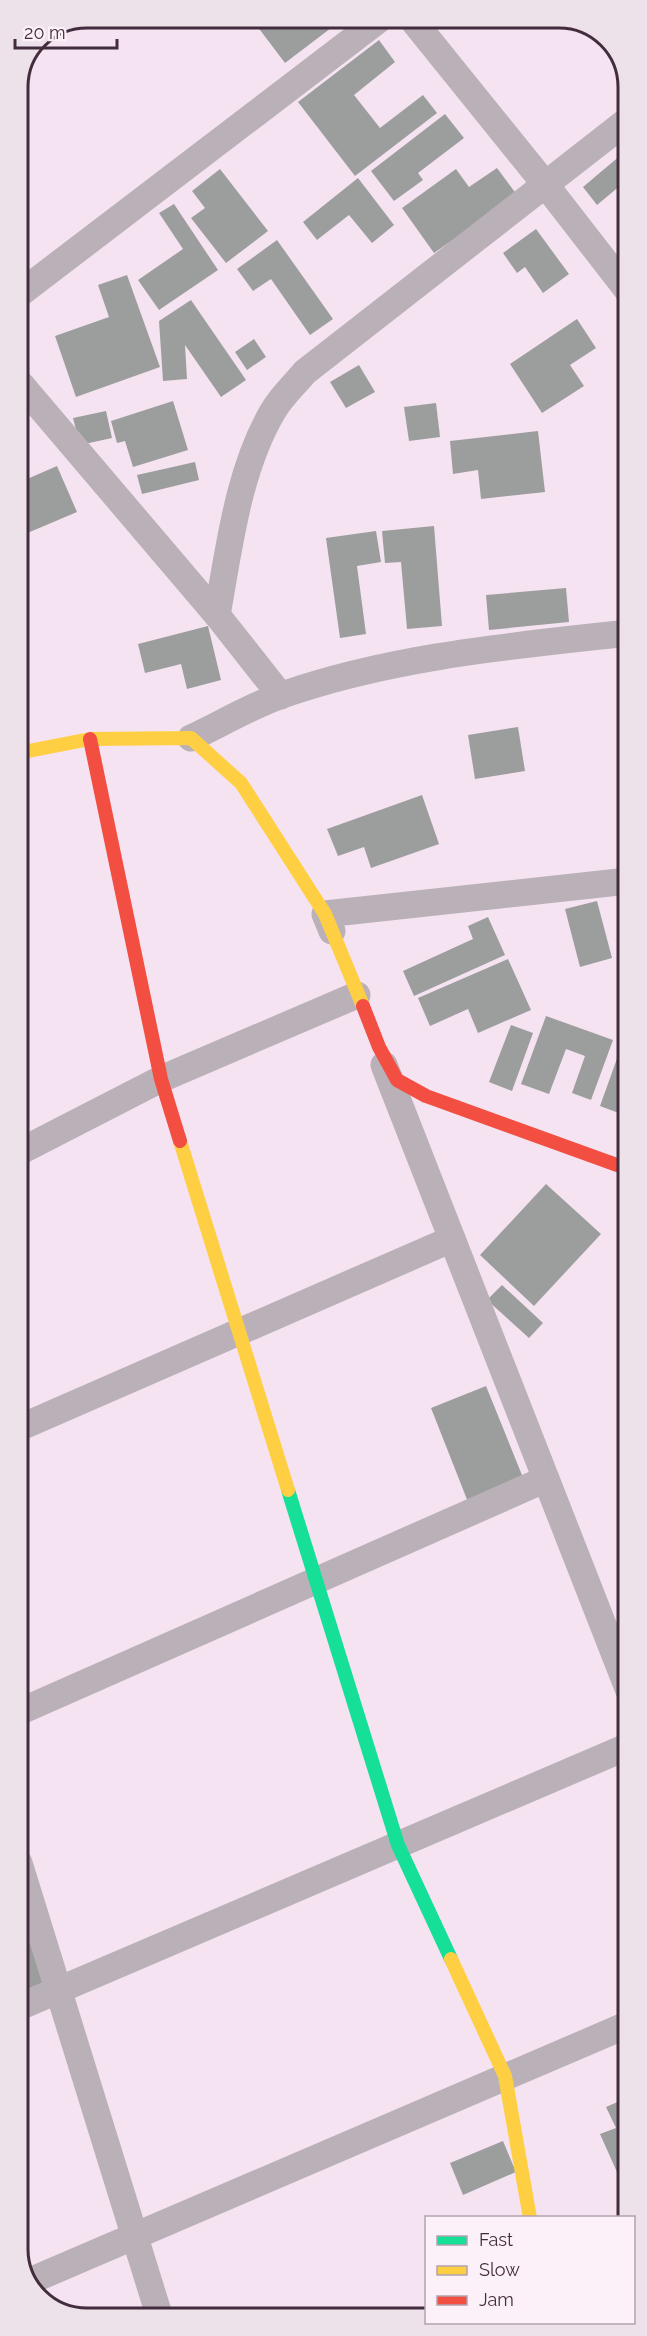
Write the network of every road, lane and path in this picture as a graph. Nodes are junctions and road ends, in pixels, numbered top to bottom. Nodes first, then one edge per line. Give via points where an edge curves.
1 (367, 29) edge
2 (420, 29) edge
3 (618, 128) edge
4 (545, 184) junction
5 (618, 278) edge
6 (28, 287) edge
7 (28, 393) edge
8 (217, 615) junction
9 (618, 634) edge
10 (281, 696) junction
11 (191, 738) junction
12 (90, 739) junction
13 (28, 751) edge
14 (618, 882) edge
15 (325, 914) junction
16 (357, 995) junction
17 (161, 1079) junction
18 (28, 1147) edge
19 (618, 1165) edge
20 (452, 1239) junction
21 (239, 1331) junction
22 (28, 1424) edge
23 (546, 1479) junction
24 (316, 1581) junction
25 (618, 1663) edge
26 (28, 1708) edge
27 (618, 1751) edge
28 (398, 1845) junction
29 (28, 1892) edge
30 (58, 1989) junction
31 (28, 2003) edge
32 (618, 2029) edge
33 (505, 2076) junction
34 (530, 2216) edge
35 (134, 2235) junction
36 (36, 2278) edge
37 (157, 2307) edge

1 - 6 street
2 - 4 street
3 - 4 street
4 - 5 street
4 - 8 street via 305,372 273,410 249,465
7 - 8 street
8 - 10 street
9 - 10 street via 397,663
10 - 11 street
11 - 12 street
11 - 15 street via 241,783
12 - 13 street
12 - 17 street
14 - 15 street
15 - 16 street
15 - 19 street via 379,1047 397,1080 426,1096
16 - 17 street
16 - 20 street
17 - 18 street
17 - 21 street
20 - 21 street
20 - 23 street
21 - 22 street
21 - 24 street
23 - 24 street
23 - 25 street
24 - 26 street
24 - 28 street
27 - 28 street
28 - 30 street
28 - 33 street
29 - 30 street
30 - 31 street
30 - 35 street
32 - 33 street
33 - 34 street
33 - 35 street
35 - 36 street
35 - 37 street

